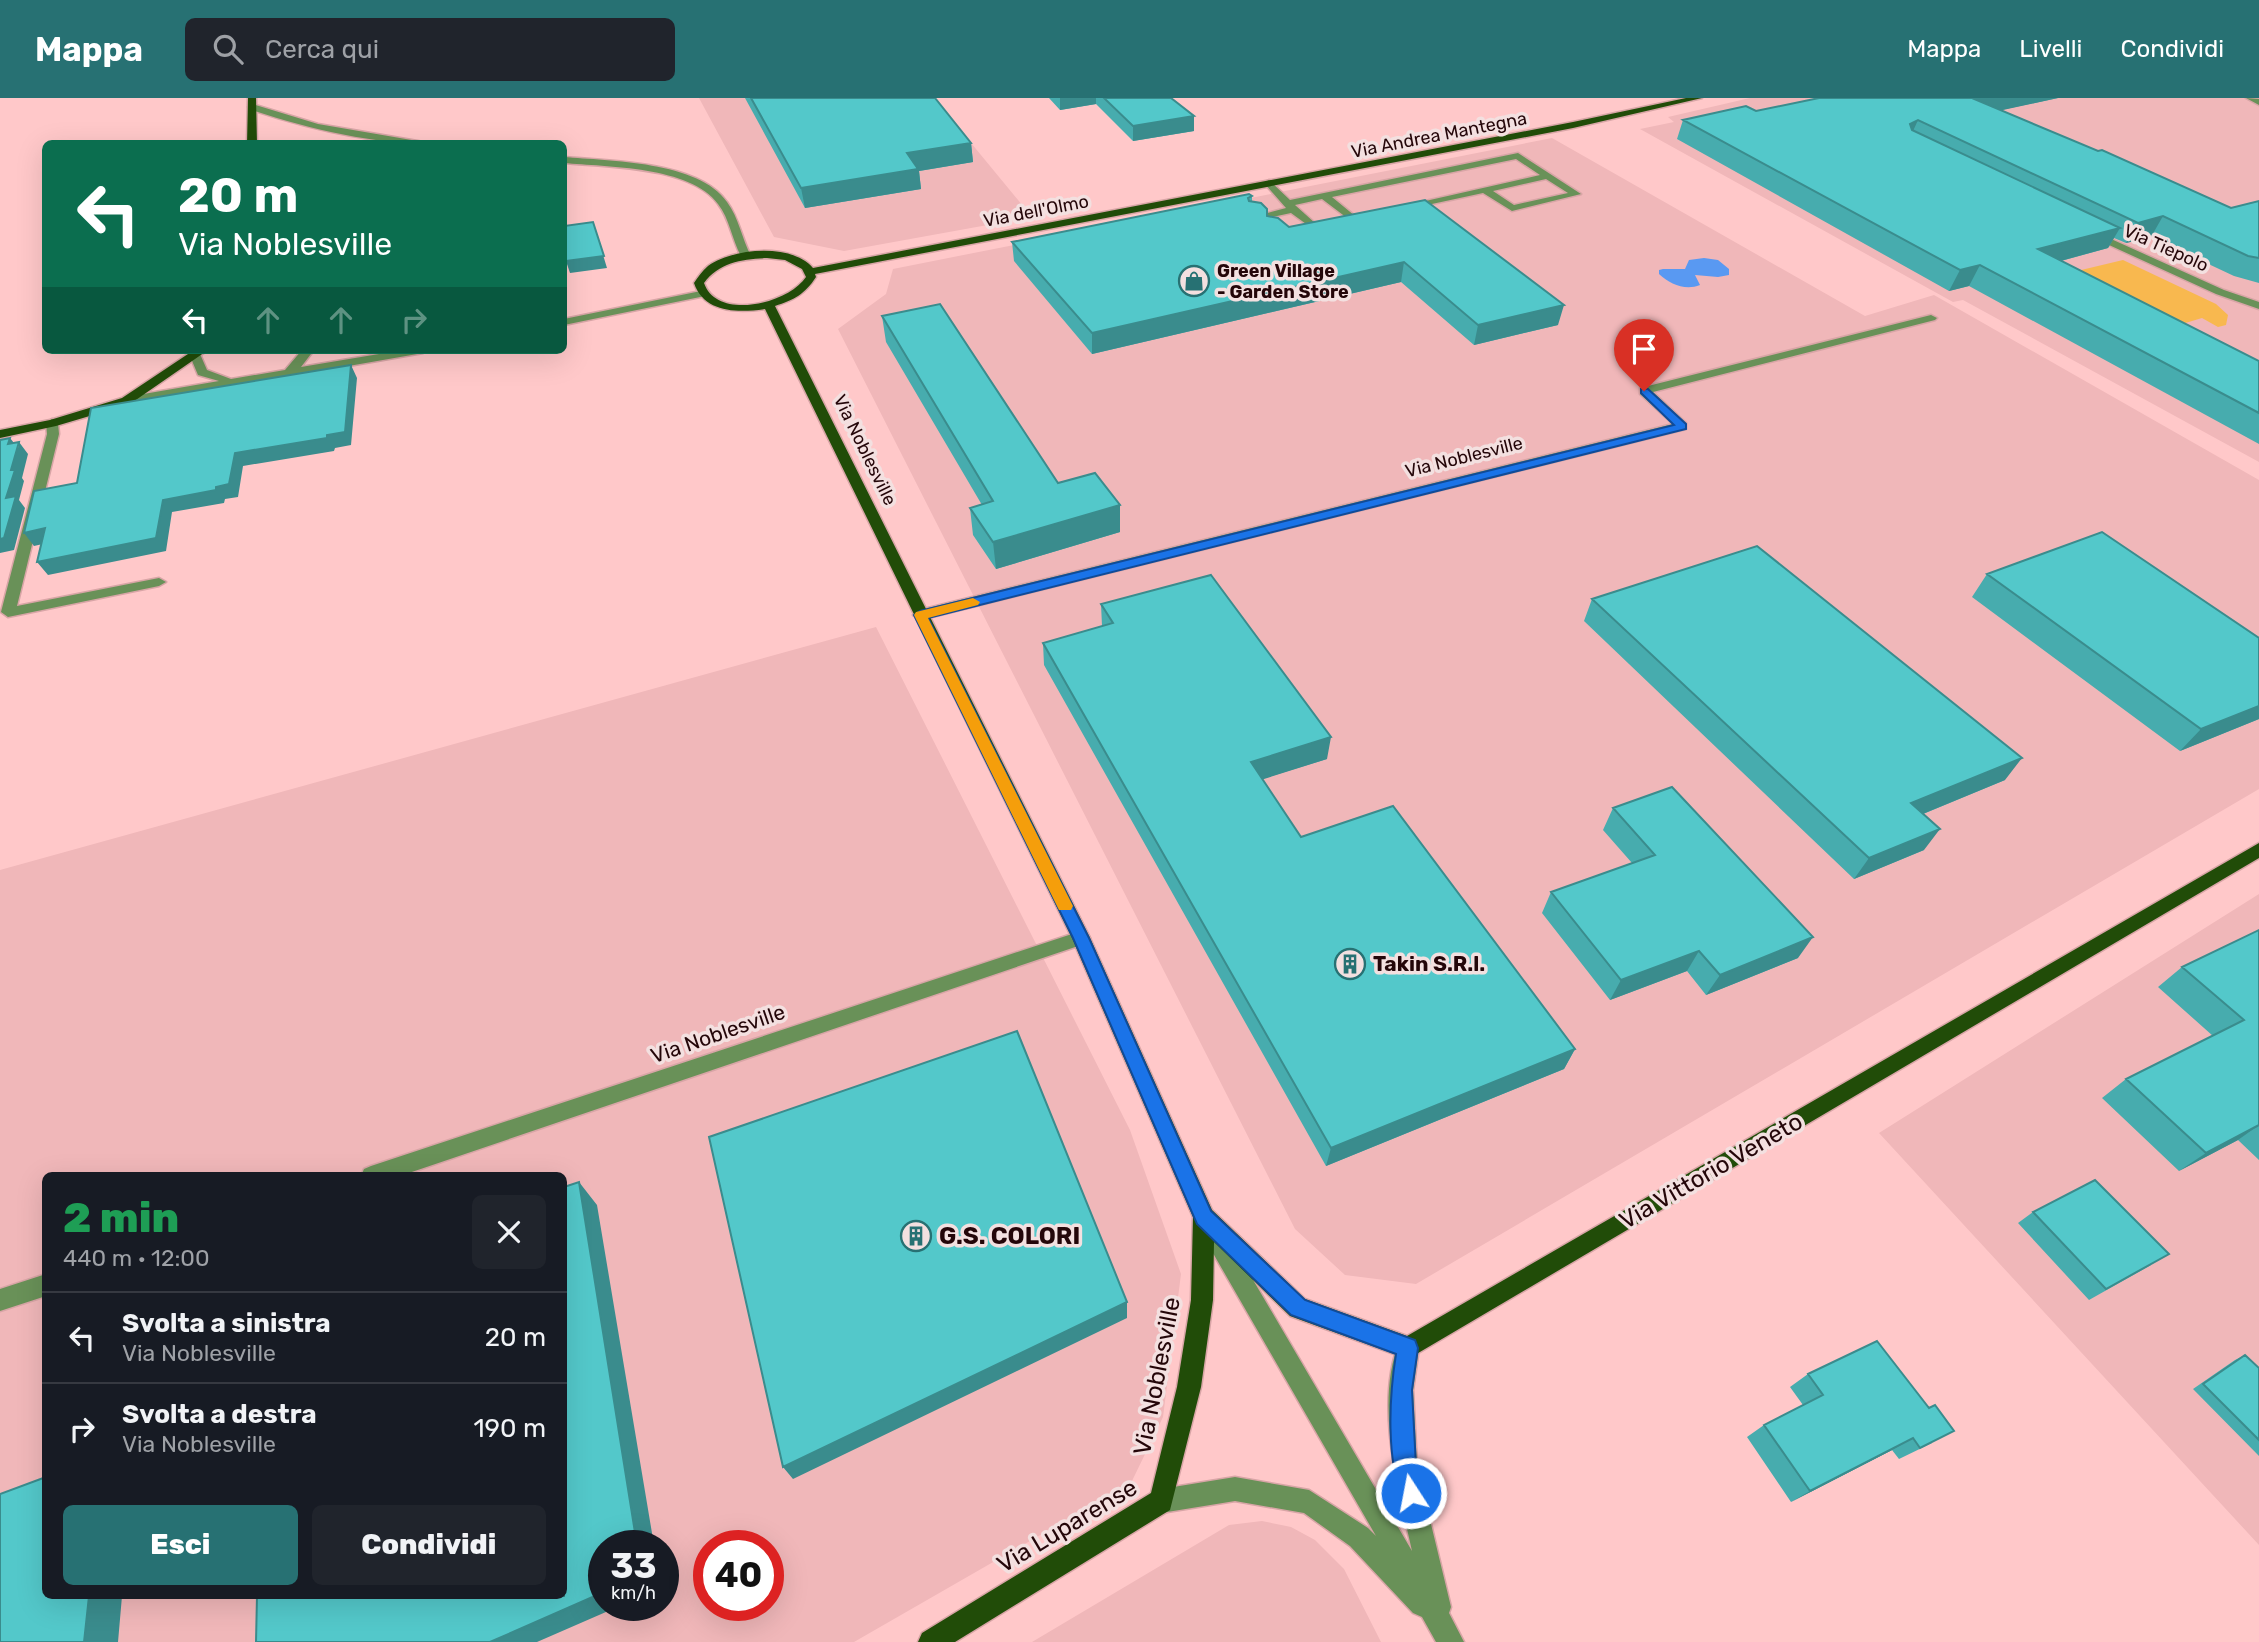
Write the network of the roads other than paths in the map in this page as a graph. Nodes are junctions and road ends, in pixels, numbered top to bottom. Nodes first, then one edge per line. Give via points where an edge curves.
1 (1698, 98) edge
2 (2250, 98) edge
3 (252, 102) edge
4 (2259, 102) edge
5 (252, 140) edge
6 (400, 140) edge
7 (567, 160) edge
8 (1548, 176) junction
9 (1269, 183) junction
10 (1484, 189) junction
11 (1324, 196) junction
12 (1290, 207) junction
13 (1391, 209) edge
14 (1364, 215) edge
15 (1254, 218) edge
16 (1351, 218) junction
17 (1311, 224) junction
18 (1297, 227) edge
19 (2079, 227) edge
20 (746, 256) junction
21 (810, 272) junction
22 (701, 294) junction
23 (769, 305) junction
24 (2259, 306) edge
25 (1931, 318) dead end
26 (567, 321) edge
27 (197, 354) edge
28 (199, 354) edge
29 (306, 354) edge
30 (402, 354) edge
31 (290, 371) junction
32 (233, 381) junction
33 (126, 401) junction
34 (52, 423) junction
35 (0, 434) edge
36 (159, 582) dead end
37 (920, 615) junction
38 (2259, 850) edge
39 (1081, 938) junction
40 (383, 1172) edge
41 (1204, 1217) junction
42 (42, 1286) edge
43 (0, 1300) edge
44 (1408, 1348) junction
45 (1161, 1501) junction
46 (1447, 1635) edge
47 (931, 1642) edge

1 - 9 main road, Via Andrea Mantegna
2 - 4 street
3 - 5 main road
3 - 6 street via 289,121
7 - 20 street via 697,181 721,199
8 - 10 street
8 - 10 street via 1576,194 1512,208
8 - 11 street via 1518,156
9 - 12 street
9 - 21 main road, Via dell'Olmo
10 - 13 street
11 - 12 street
11 - 16 street
12 - 15 street
12 - 17 street
14 - 16 street
16 - 17 street
17 - 18 street
19 - 24 street, Via Tiepolo
20 - 21 main road via 787,257
20 - 22 main road via 707,272 699,283
21 - 23 main road via 810,283 799,293
22 - 23 main road via 728,306
22 - 26 street
23 - 37 main road, Via Noblesville
25 - 37 street, Via Noblesville via 1644,391 1682,426
27 - 33 main road
28 - 32 street via 202,372
29 - 31 street
30 - 31 street
31 - 32 street
32 - 33 street
33 - 34 main road
34 - 35 main road
34 - 36 street via 8,612
37 - 39 main road, Via Noblesville
38 - 44 main road, Via Vittorio Veneto
39 - 40 street, Via Noblesville
39 - 41 main road, Via Noblesville
41 - 44 main road, Via Noblesville via 1298,1308
41 - 45 main road, Via Noblesville via 1202,1300 1189,1387
41 - 46 street
42 - 43 street
44 - 46 street via 1401,1390 1405,1466
45 - 46 street, Via Luparense via 1235,1489 1308,1502 1359,1537
45 - 47 main road, Via Luparense

